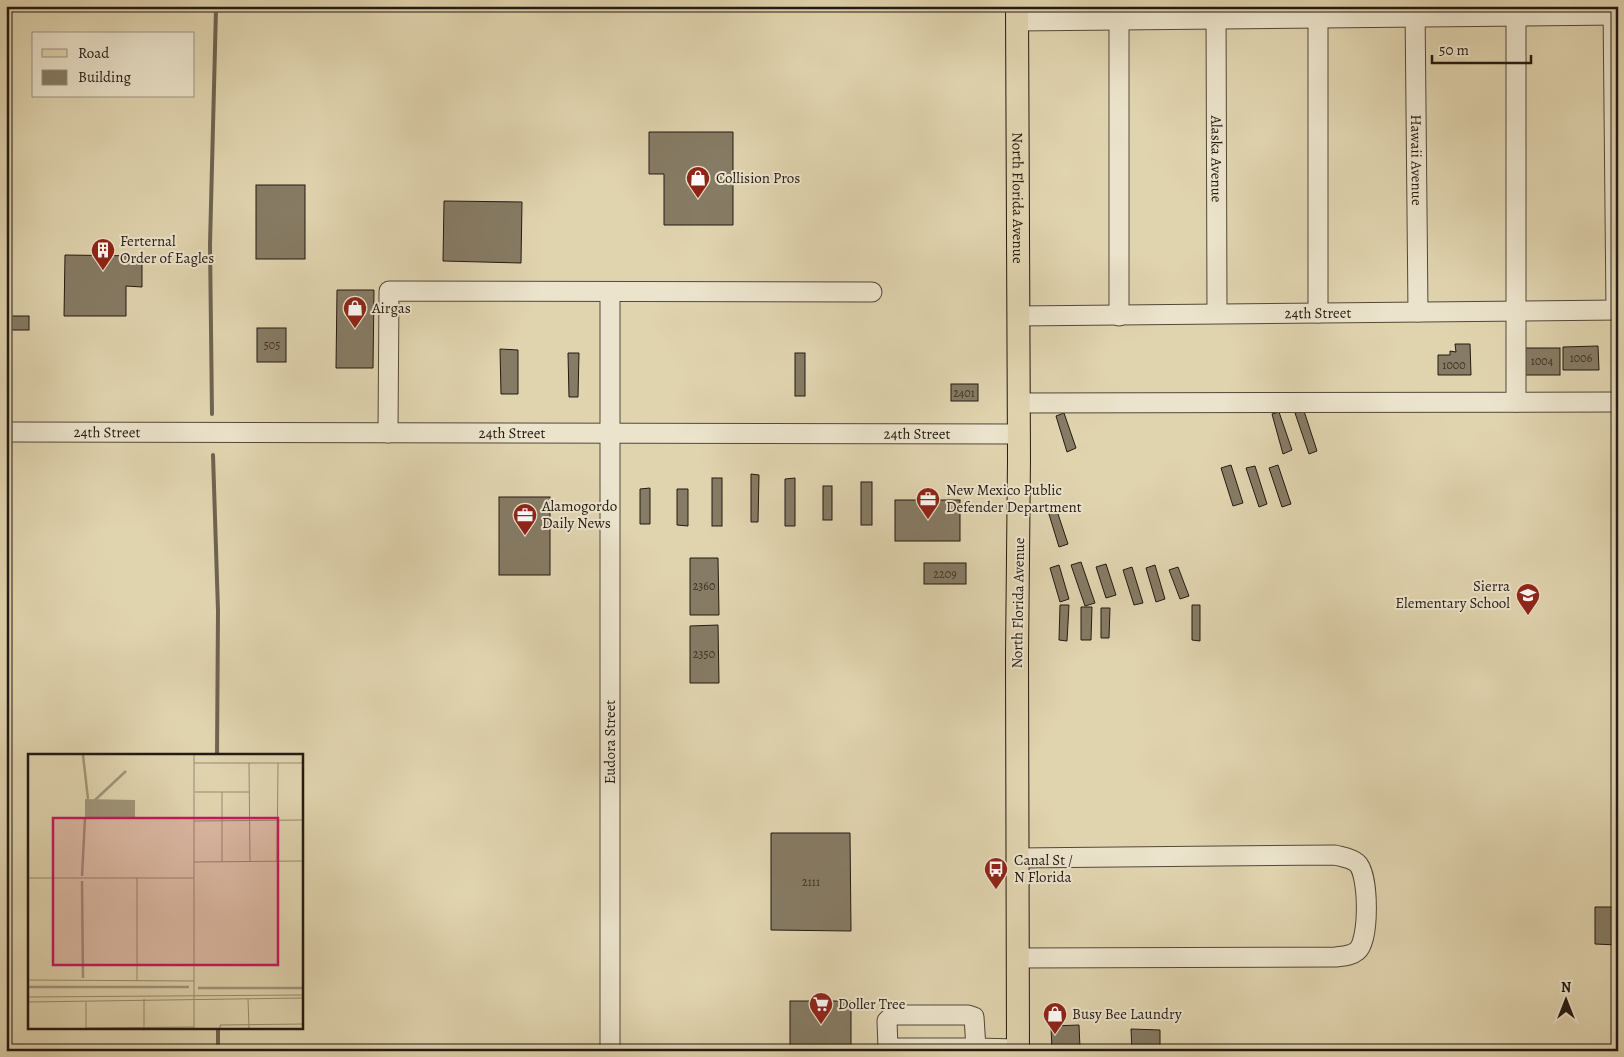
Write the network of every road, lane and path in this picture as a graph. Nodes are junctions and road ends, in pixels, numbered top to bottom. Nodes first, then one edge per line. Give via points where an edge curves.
1 (1415, 11) edge
2 (1516, 11) edge
3 (1216, 12) edge
4 (1318, 12) edge
5 (1615, 12) edge
6 (1017, 13) edge
7 (1118, 13) edge
8 (610, 292) junction
9 (872, 292) dead end
10 (1617, 310) edge
11 (1517, 311) junction
12 (1418, 312) junction
13 (1217, 313) junction
14 (1318, 313) junction
15 (1018, 316) junction
16 (1119, 316) junction
17 (1516, 402) junction
18 (1618, 402) edge
19 (1019, 403) junction
20 (6, 432) edge
21 (388, 433) junction
22 (610, 433) junction
23 (1019, 434) junction
24 (1017, 858) junction
25 (1018, 958) junction
26 (976, 1048) junction
27 (1018, 1050) edge
28 (610, 1051) edge

1 - 2 street
1 - 4 street
1 - 12 street, Hawaii Avenue
2 - 5 street
2 - 11 street
3 - 4 street
3 - 7 street
3 - 13 street, Alaska Avenue
4 - 14 street
5 - 10 street
6 - 7 street
6 - 15 main road, North Florida Avenue
7 - 16 street
8 - 9 street
8 - 21 street via 389,291
8 - 22 street, Eudora Street
10 - 11 street, 24th Street
11 - 12 street, 24th Street
11 - 17 street
12 - 14 street, 24th Street
13 - 14 street, 24th Street
13 - 16 street, 24th Street
15 - 16 street, 24th Street
15 - 19 main road, North Florida Avenue
17 - 18 street
17 - 19 street
19 - 23 main road, North Florida Avenue
20 - 21 street, 24th Street
21 - 22 street, 24th Street
22 - 23 street, 24th Street
22 - 28 street, Eudora Street
23 - 24 main road, North Florida Avenue
24 - 25 main road, North Florida Avenue
24 - 25 street via 1347,857 1357,862 1365,876 1366,933 1358,950 1349,956 1336,957
25 - 27 main road, North Florida Avenue
26 - 26 street via 976,1021 968,1015 893,1015 887,1021 888,1048
26 - 27 street

